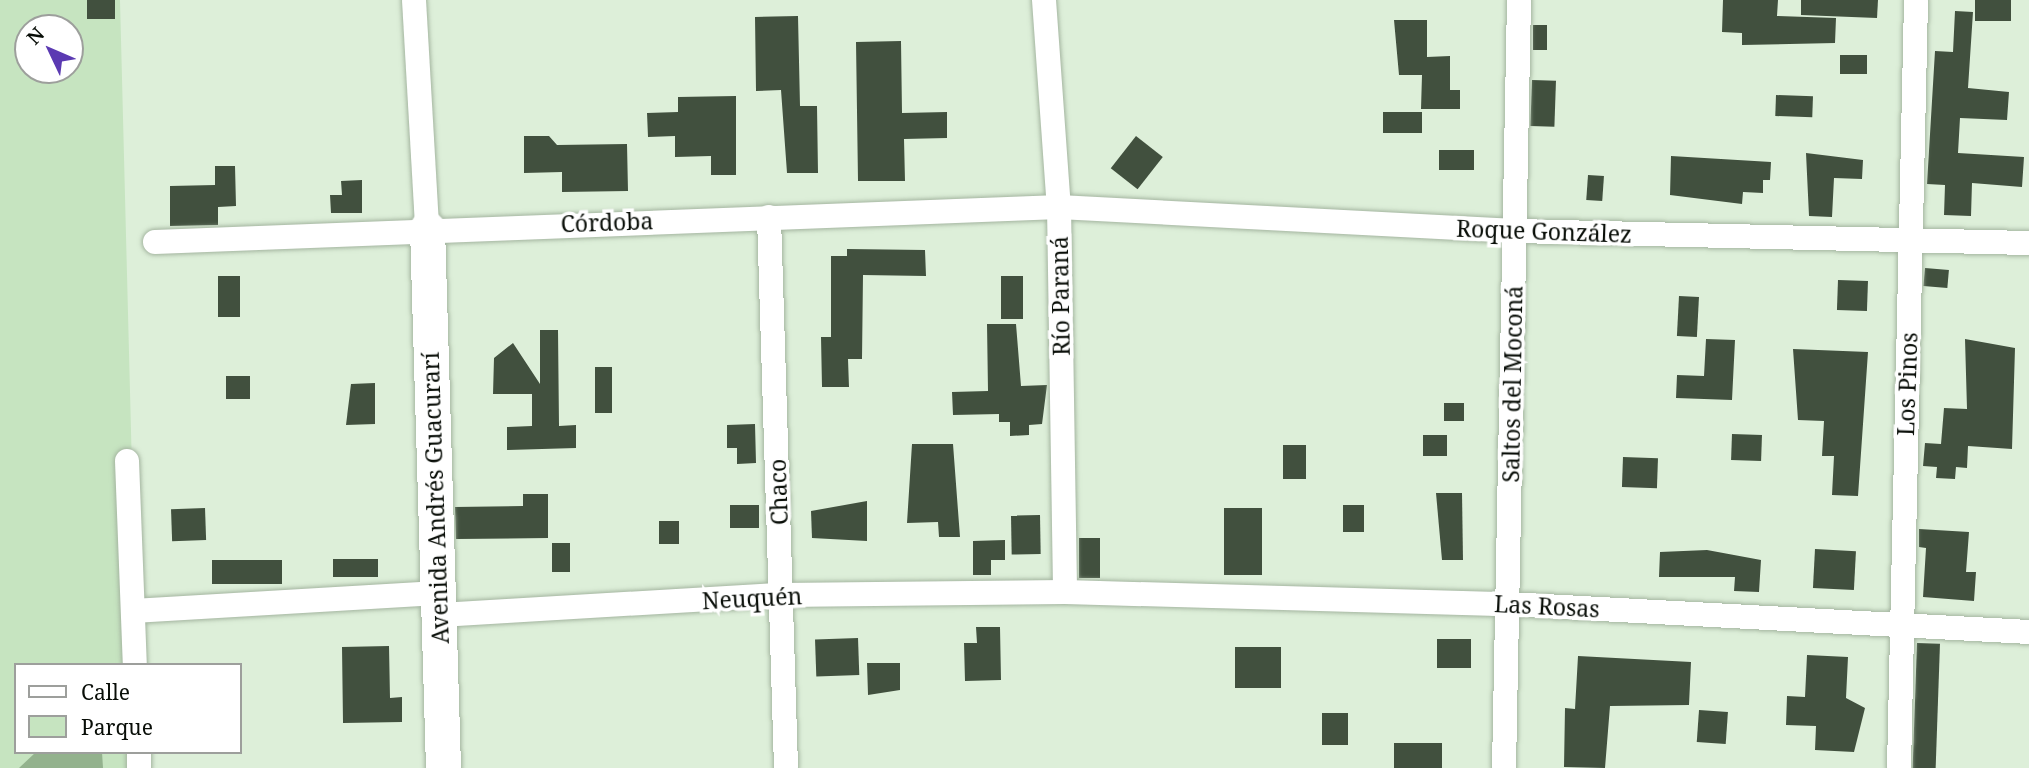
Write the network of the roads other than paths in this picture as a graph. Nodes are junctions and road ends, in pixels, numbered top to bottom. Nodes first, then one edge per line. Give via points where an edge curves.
1 (414, 0) edge
2 (1044, 0) edge
3 (1519, 0) edge
4 (1916, 0) edge
5 (1059, 207) junction
6 (769, 217) junction
7 (427, 228) junction
8 (1515, 231) junction
9 (155, 242) dead end
10 (1911, 242) junction
11 (2029, 243) edge
12 (127, 461) dead end
13 (1065, 592) junction
14 (781, 595) junction
15 (438, 604) junction
16 (1507, 604) junction
17 (133, 611) junction
18 (1900, 625) junction
19 (2029, 632) edge
20 (135, 663) edge
21 (443, 768) edge
22 (786, 768) edge
23 (1504, 768) edge
24 (1899, 768) edge

1 - 7 street
2 - 5 street, Río Paraná
3 - 8 street, Saltos del Moconá
4 - 10 street, Los Pinos
5 - 6 street, Córdoba
5 - 8 street, Roque González
5 - 13 street, Río Paraná
6 - 7 street, Córdoba
6 - 14 street, Chaco
7 - 9 street, Córdoba
7 - 15 street, Avenida Andrés Guacurarí
8 - 10 street, Roque González
8 - 16 street, Saltos del Moconá
10 - 11 street, Roque González
10 - 18 street, Los Pinos
12 - 17 street
13 - 14 street, Neuquén
13 - 16 street, Las Rosas
14 - 15 street, Neuquén
14 - 22 street, Chaco
15 - 17 street, Neuquén
15 - 21 street, Avenida Andrés Guacurarí
16 - 18 street, Las Rosas
16 - 23 street, Saltos del Moconá
17 - 20 street
18 - 19 street, Las Rosas
18 - 24 street, Los Pinos

